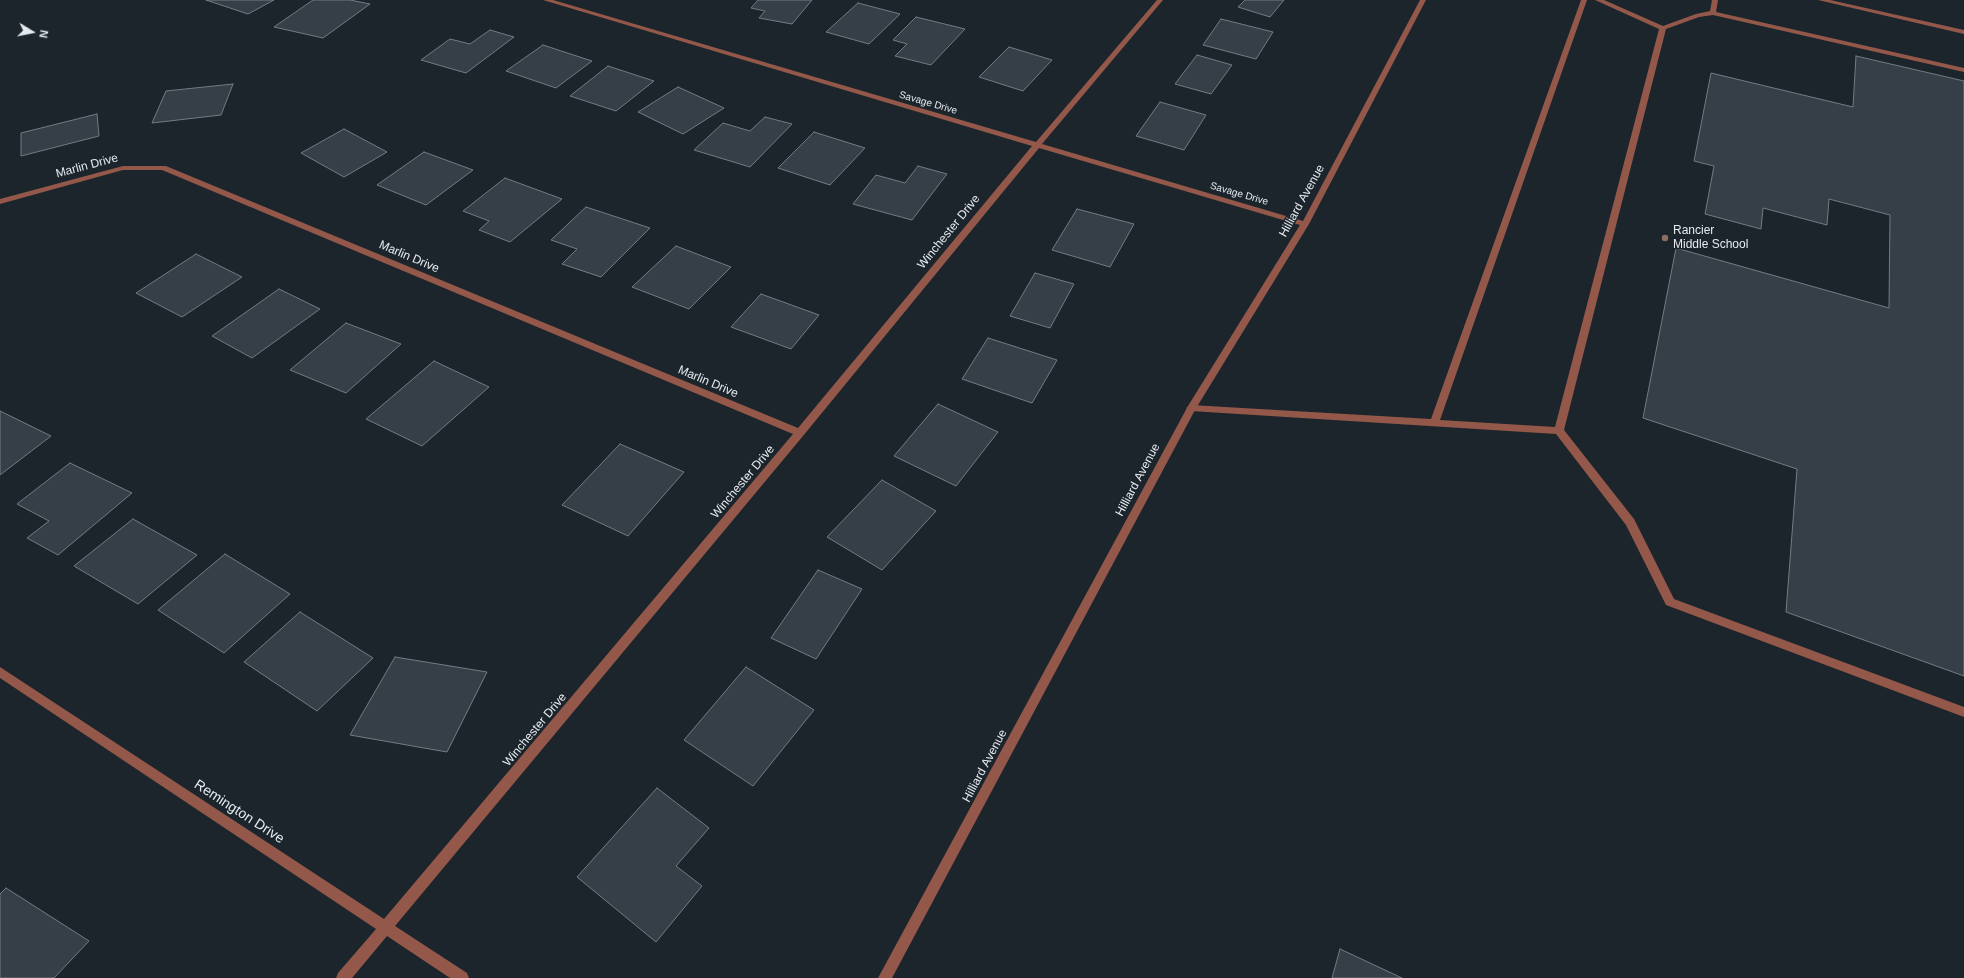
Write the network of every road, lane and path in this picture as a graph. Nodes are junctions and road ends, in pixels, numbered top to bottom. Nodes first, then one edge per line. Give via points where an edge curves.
1 (546, 0) edge
2 (1160, 0) edge
3 (1423, 0) edge
4 (1584, 0) edge
5 (1598, 0) edge
6 (1715, 0) edge
7 (1821, 0) edge
8 (1713, 14) junction
9 (1663, 28) junction
10 (1964, 32) edge
11 (1964, 70) edge
12 (1037, 145) junction
13 (0, 202) edge
14 (1306, 224) junction
15 (1191, 408) junction
16 (1434, 423) junction
17 (1560, 431) junction
18 (800, 433) junction
19 (0, 672) edge
20 (1964, 712) edge
21 (386, 927) junction
22 (343, 978) edge
23 (462, 978) edge
24 (885, 978) edge

1 - 12 street, Savage Drive
2 - 12 street, Winchester Drive
3 - 14 street, Hilliard Avenue
4 - 16 street
5 - 9 street
6 - 8 street
7 - 10 street
8 - 9 street via 1698,15
8 - 11 street
9 - 17 street
12 - 14 street, Savage Drive
12 - 18 street, Winchester Drive
13 - 18 street, Marlin Drive via 123,168 163,168
14 - 15 street, Hilliard Avenue
15 - 16 street
15 - 24 street, Hilliard Avenue
16 - 17 street
17 - 20 street via 1630,522 1670,602
18 - 21 street, Winchester Drive
19 - 21 street, Remington Drive
21 - 22 street, Winchester Drive
21 - 23 street, Remington Drive

